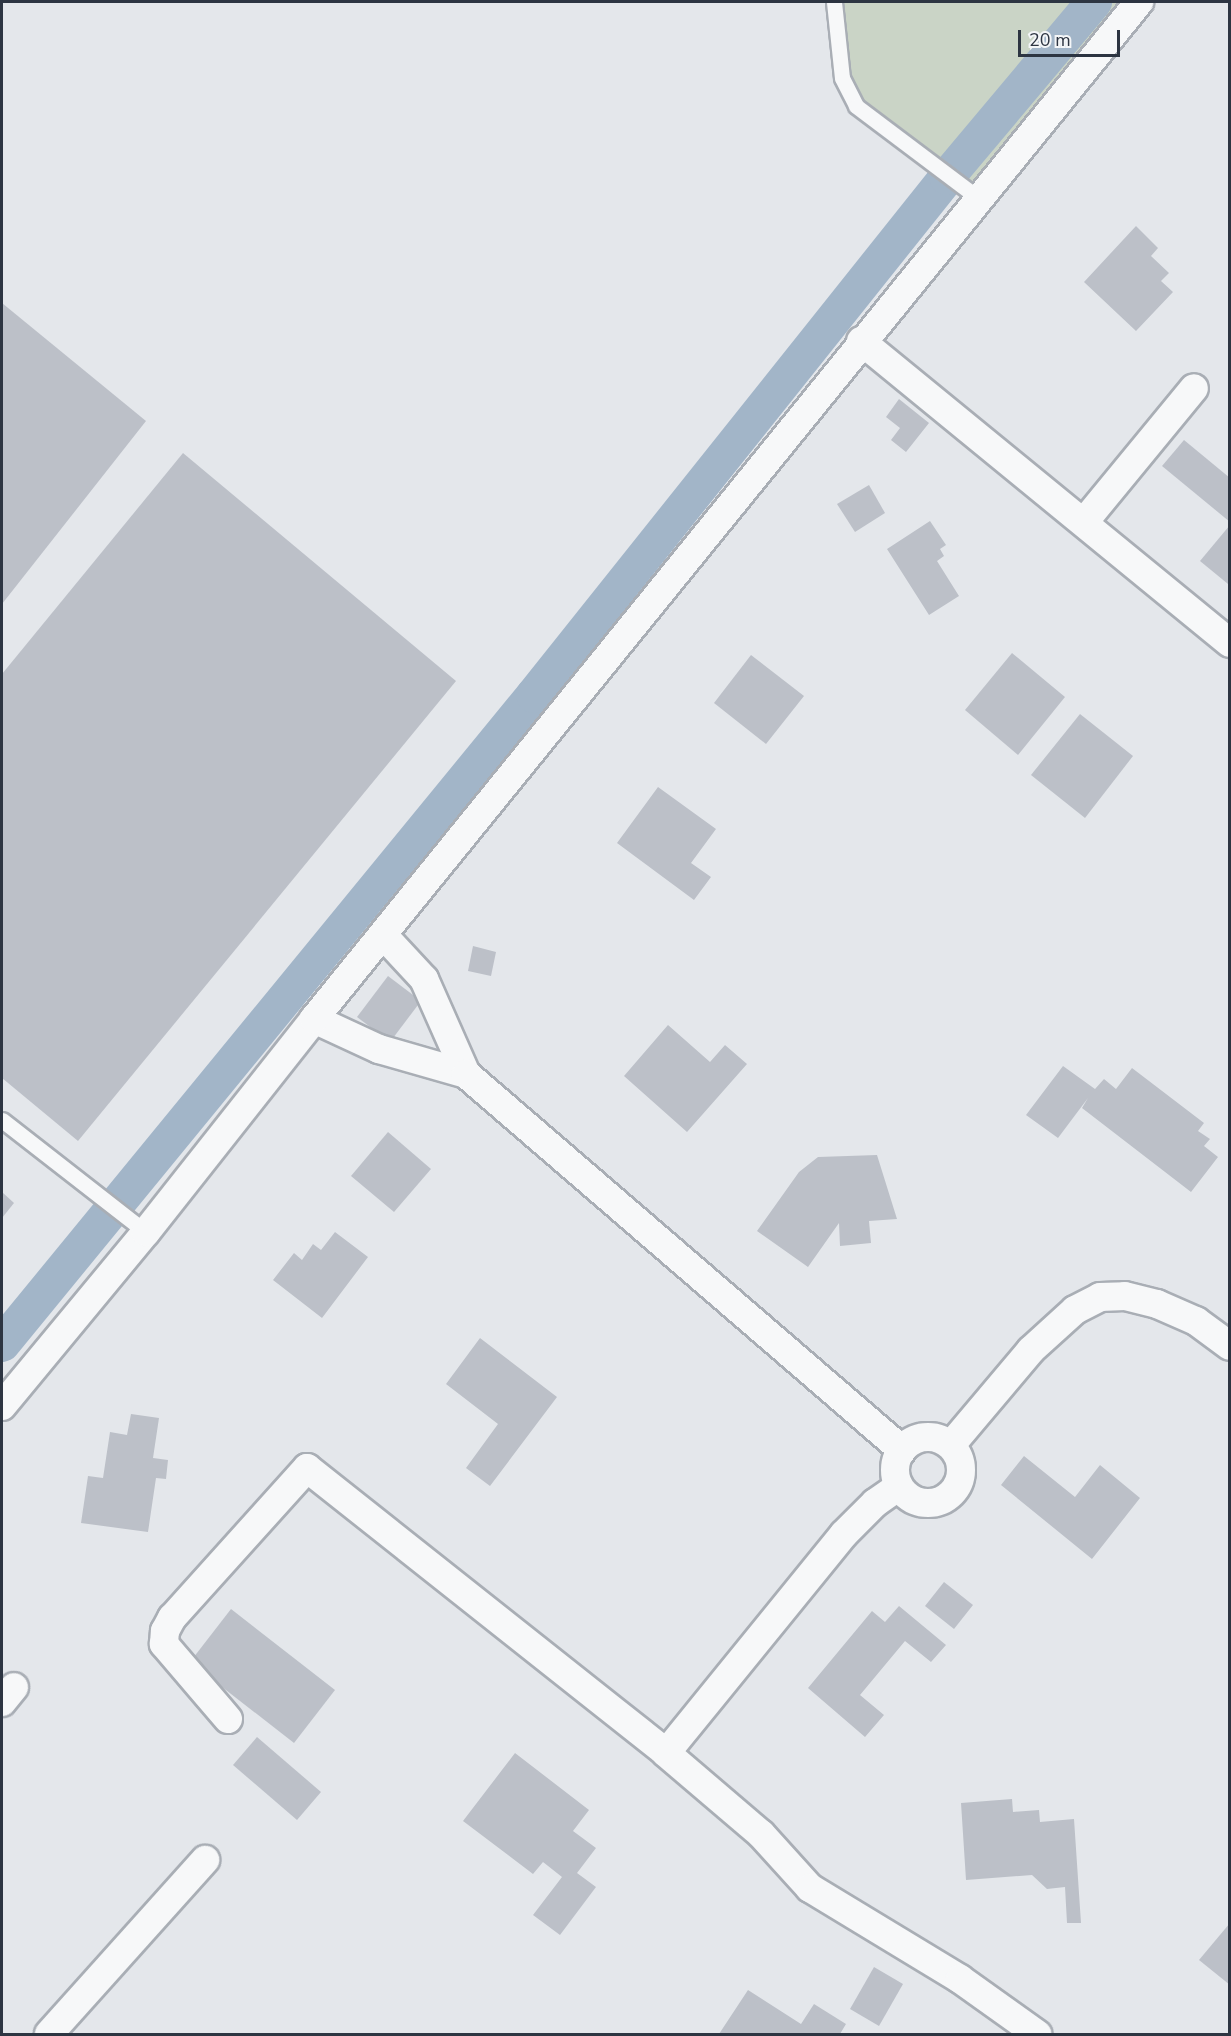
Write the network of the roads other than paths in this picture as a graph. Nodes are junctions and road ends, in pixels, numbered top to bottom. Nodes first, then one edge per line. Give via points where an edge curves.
1 (834, 2) edge
2 (1139, 2) edge
3 (978, 198) junction
4 (861, 341) junction
5 (1194, 388) dead end
6 (1084, 522) junction
7 (1230, 643) edge
8 (384, 936) junction
9 (314, 1019) junction
10 (466, 1074) junction
11 (2, 1120) edge
12 (146, 1232) junction
13 (1230, 1346) edge
14 (2, 1406) edge
15 (951, 1445) junction
16 (902, 1450) junction
17 (899, 1486) junction
18 (228, 1719) dead end
19 (666, 1753) junction
20 (205, 1860) dead end
21 (49, 2034) edge
22 (1037, 2034) edge

1 - 3 lane via 842,78 856,106
2 - 3 street
3 - 4 street
4 - 6 street
4 - 8 street
5 - 6 street
6 - 7 street
8 - 9 street
8 - 10 street via 424,979
9 - 10 street via 379,1049
9 - 12 street
10 - 16 street
11 - 12 lane
12 - 14 street
13 - 15 street via 1196,1321 1157,1304 1125,1296 1100,1297 1075,1310 1031,1350
15 - 16 street via 925,1437
15 - 17 street via 960,1459 961,1475 949,1496 934,1503 918,1502
16 - 17 street via 896,1468
17 - 19 street via 844,1534
18 - 19 street via 164,1644 165,1631 172,1618 307,1468
19 - 22 street via 761,1834 810,1888 960,1979
20 - 21 street

